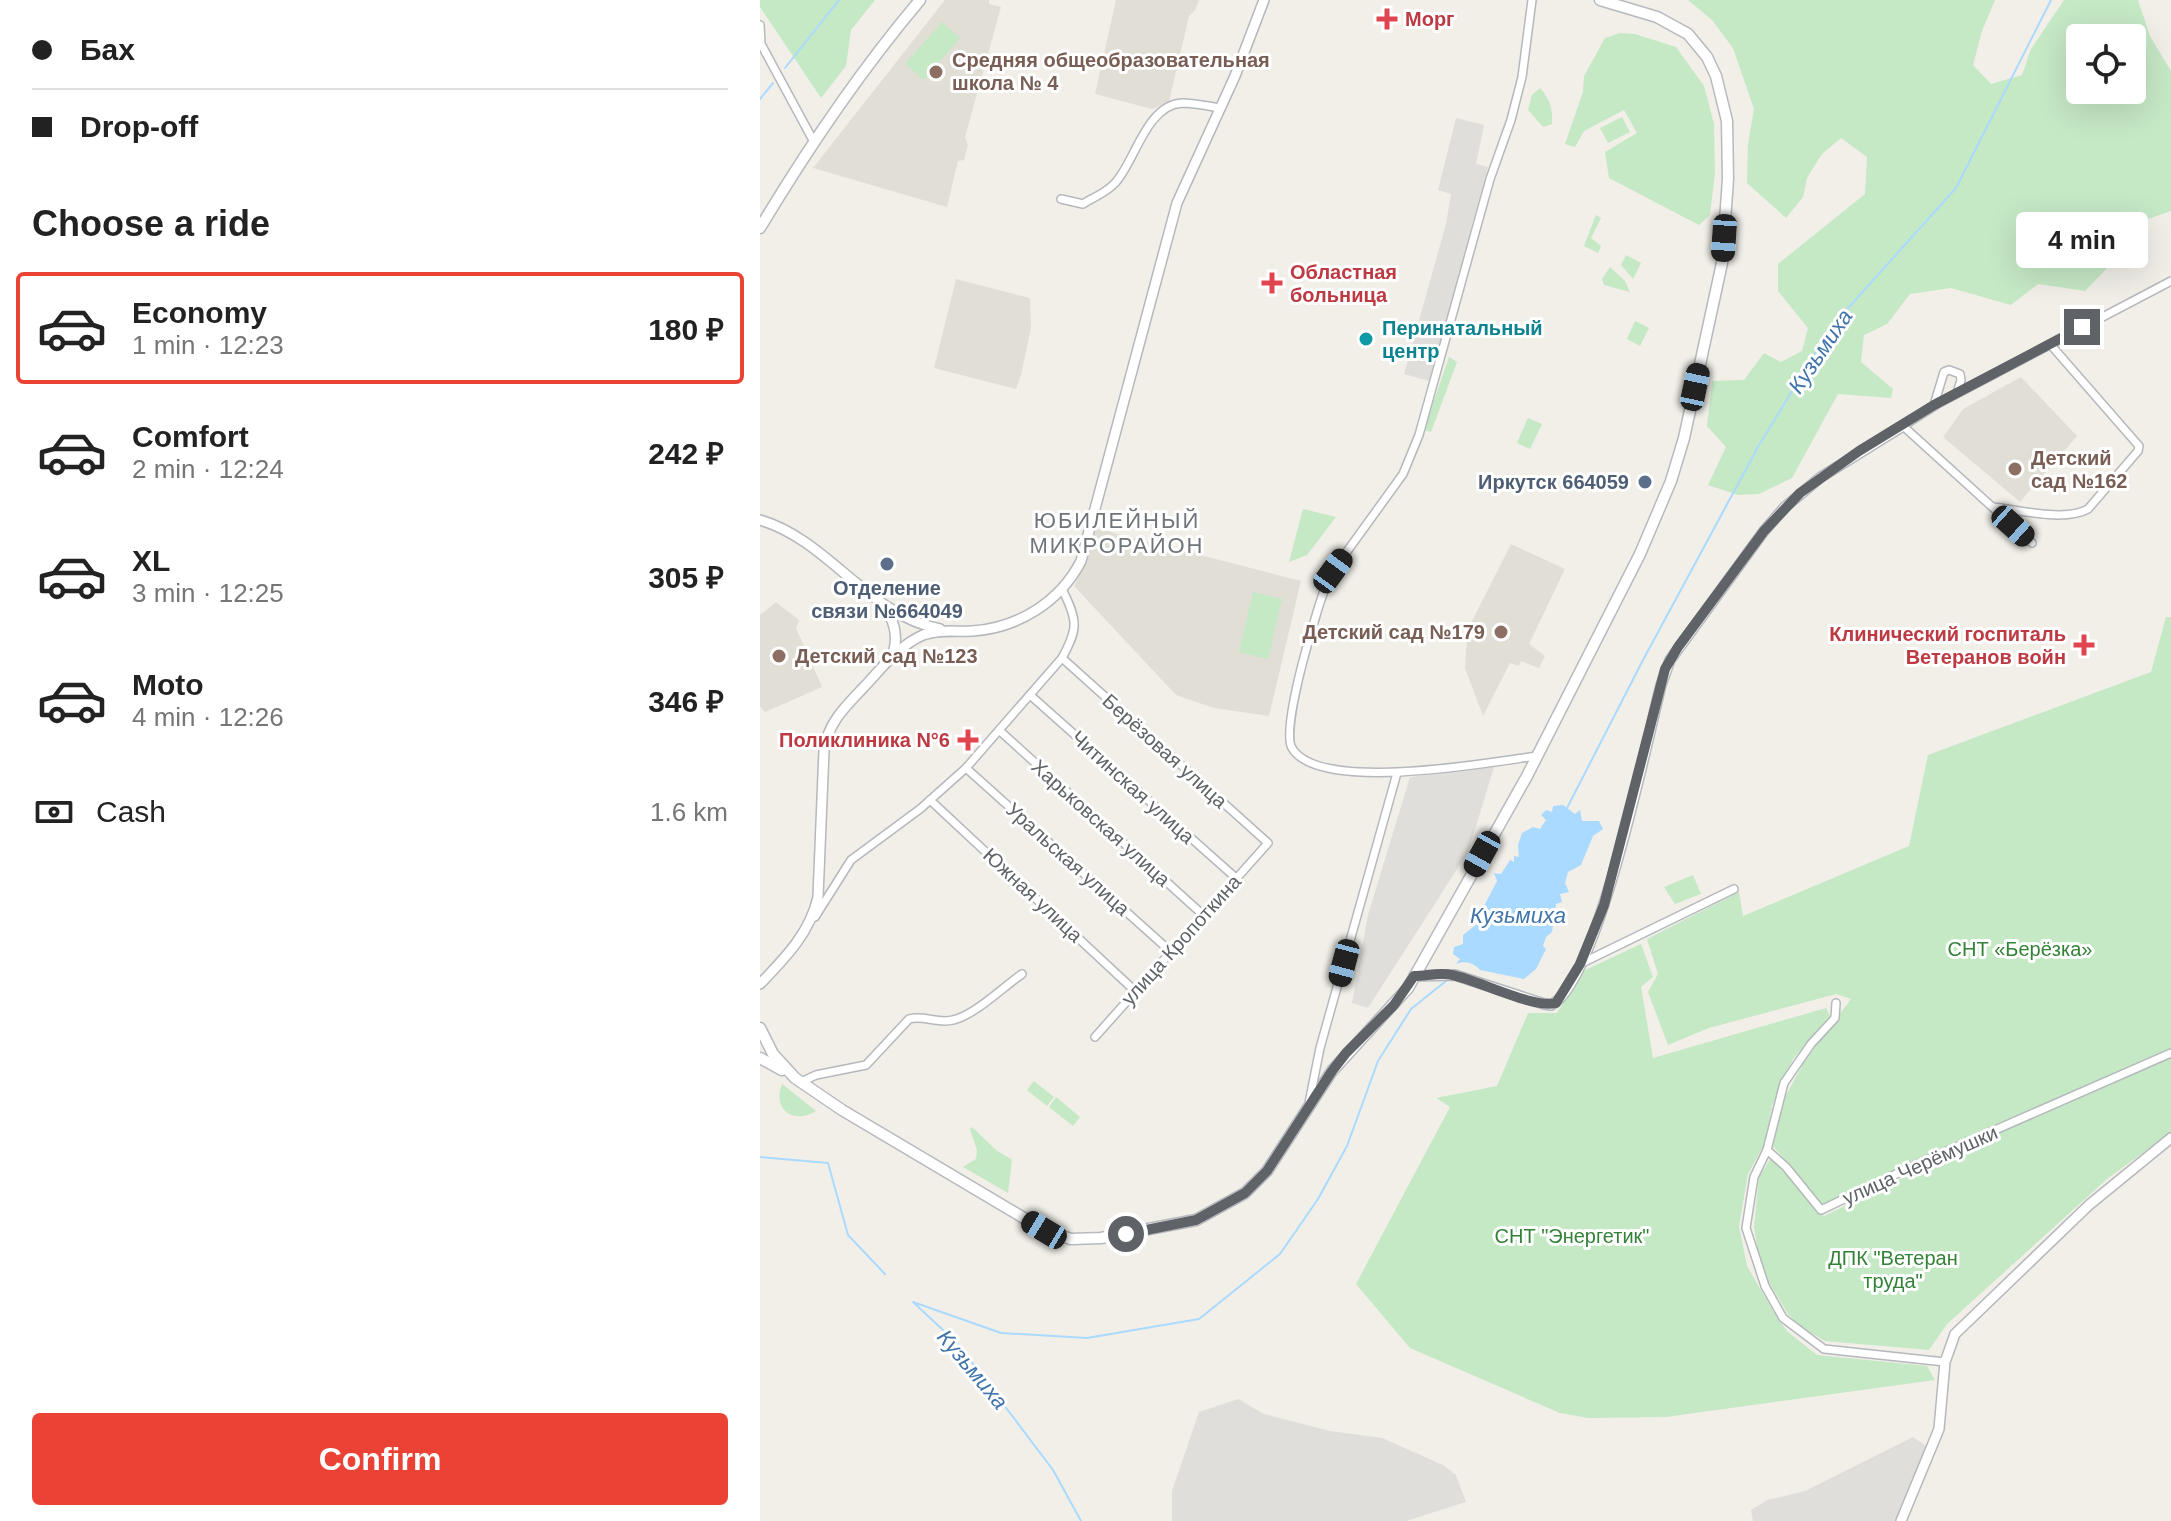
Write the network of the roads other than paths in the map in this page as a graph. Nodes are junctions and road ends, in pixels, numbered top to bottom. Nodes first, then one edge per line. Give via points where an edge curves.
1 (920, 0) edge
2 (1264, 0) edge
3 (1532, 0) edge
4 (1600, 0) edge
5 (1612, 1) edge
6 (760, 25) edge
7 (1220, 108) junction
8 (814, 142) junction
9 (1061, 199) dead end
10 (760, 228) edge
11 (2171, 281) edge
12 (2050, 344) junction
13 (1957, 393) junction
14 (1934, 405) junction
15 (1903, 426) junction
16 (1991, 506) junction
17 (760, 520) edge
18 (2032, 543) dead end
19 (1063, 591) junction
20 (882, 605) junction
21 (947, 631) junction
22 (892, 656) junction
23 (1062, 658) junction
24 (1030, 695) junction
25 (1000, 731) junction
26 (1537, 756) junction
27 (966, 768) junction
28 (1397, 773) junction
29 (930, 800) junction
30 (1268, 843) joint
31 (1236, 878) junction
32 (1734, 889) dead end
33 (1202, 914) junction
34 (813, 919) junction
35 (1170, 951) junction
36 (1580, 964) junction
37 (1022, 974) dead end
38 (1414, 976) junction
39 (760, 984) edge
40 (1135, 991) junction
41 (1836, 1003) dead end
42 (760, 1029) edge
43 (1095, 1037) dead end
44 (760, 1041) edge
45 (2171, 1053) edge
46 (760, 1058) edge
47 (788, 1072) junction
48 (801, 1082) junction
49 (1309, 1104) junction
50 (2171, 1138) edge
51 (1767, 1150) junction
52 (1945, 1362) junction
53 (1901, 1521) edge

1 - 8 main road
2 - 7 street
3 - 28 street via 1511,120 1419,435 1403,474 1330,575 1294,706 1290,744 1306,759 1342,771
4 - 5 main road
5 - 26 main road via 1688,34 1716,76 1729,146 1722,263 1671,481 1640,554
6 - 8 street via 761,44
7 - 9 street via 1184,103 1166,110 1145,130 1107,191 1083,204
7 - 19 street via 1172,216 1088,540
8 - 10 main road
11 - 12 street
12 - 13 street
12 - 16 street via 2138,451 2079,514
13 - 14 street
13 - 14 street via 1960,374 1944,372
14 - 15 street
15 - 16 street
15 - 36 street via 1821,477 1785,507 1670,660 1604,905
16 - 18 street
17 - 20 street via 791,534
19 - 21 street via 1007,623
19 - 23 street via 1075,628
20 - 21 street via 913,622
20 - 22 street via 894,626
21 - 22 street via 919,637
22 - 34 street via 838,714 826,738
23 - 24 street
23 - 30 street, Берёзовая улица
24 - 25 street
24 - 31 street, Читинская улица
25 - 27 street
25 - 33 street, Харьковская улица
26 - 28 street
26 - 38 main road
27 - 29 street
27 - 35 street, Уральская улица
28 - 49 street
29 - 34 street via 851,860
29 - 40 street, Южная улица
30 - 31 street, улица Кропоткина
31 - 33 street, улица Кропоткина
32 - 36 street
33 - 35 street, улица Кропоткина
34 - 39 street
35 - 40 street, улица Кропоткина
36 - 38 street via 1562,997 1551,1005 1455,975
37 - 48 street via 955,1020 909,1019 866,1065
38 - 49 main road
40 - 43 street, улица Кропоткина
41 - 51 street via 1835,1018 1784,1083
42 - 44 main road
42 - 47 main road
45 - 51 street, улица Черёмушки via 1821,1210
46 - 47 main road
47 - 48 main road
48 - 49 main road via 1044,1230 1071,1239 1196,1220 1228,1204 1267,1171
50 - 52 street via 2098,1197 1965,1324 1955,1334
51 - 52 street via 1754,1177 1746,1228 1765,1286 1783,1318 1824,1349
52 - 53 street via 1939,1429

